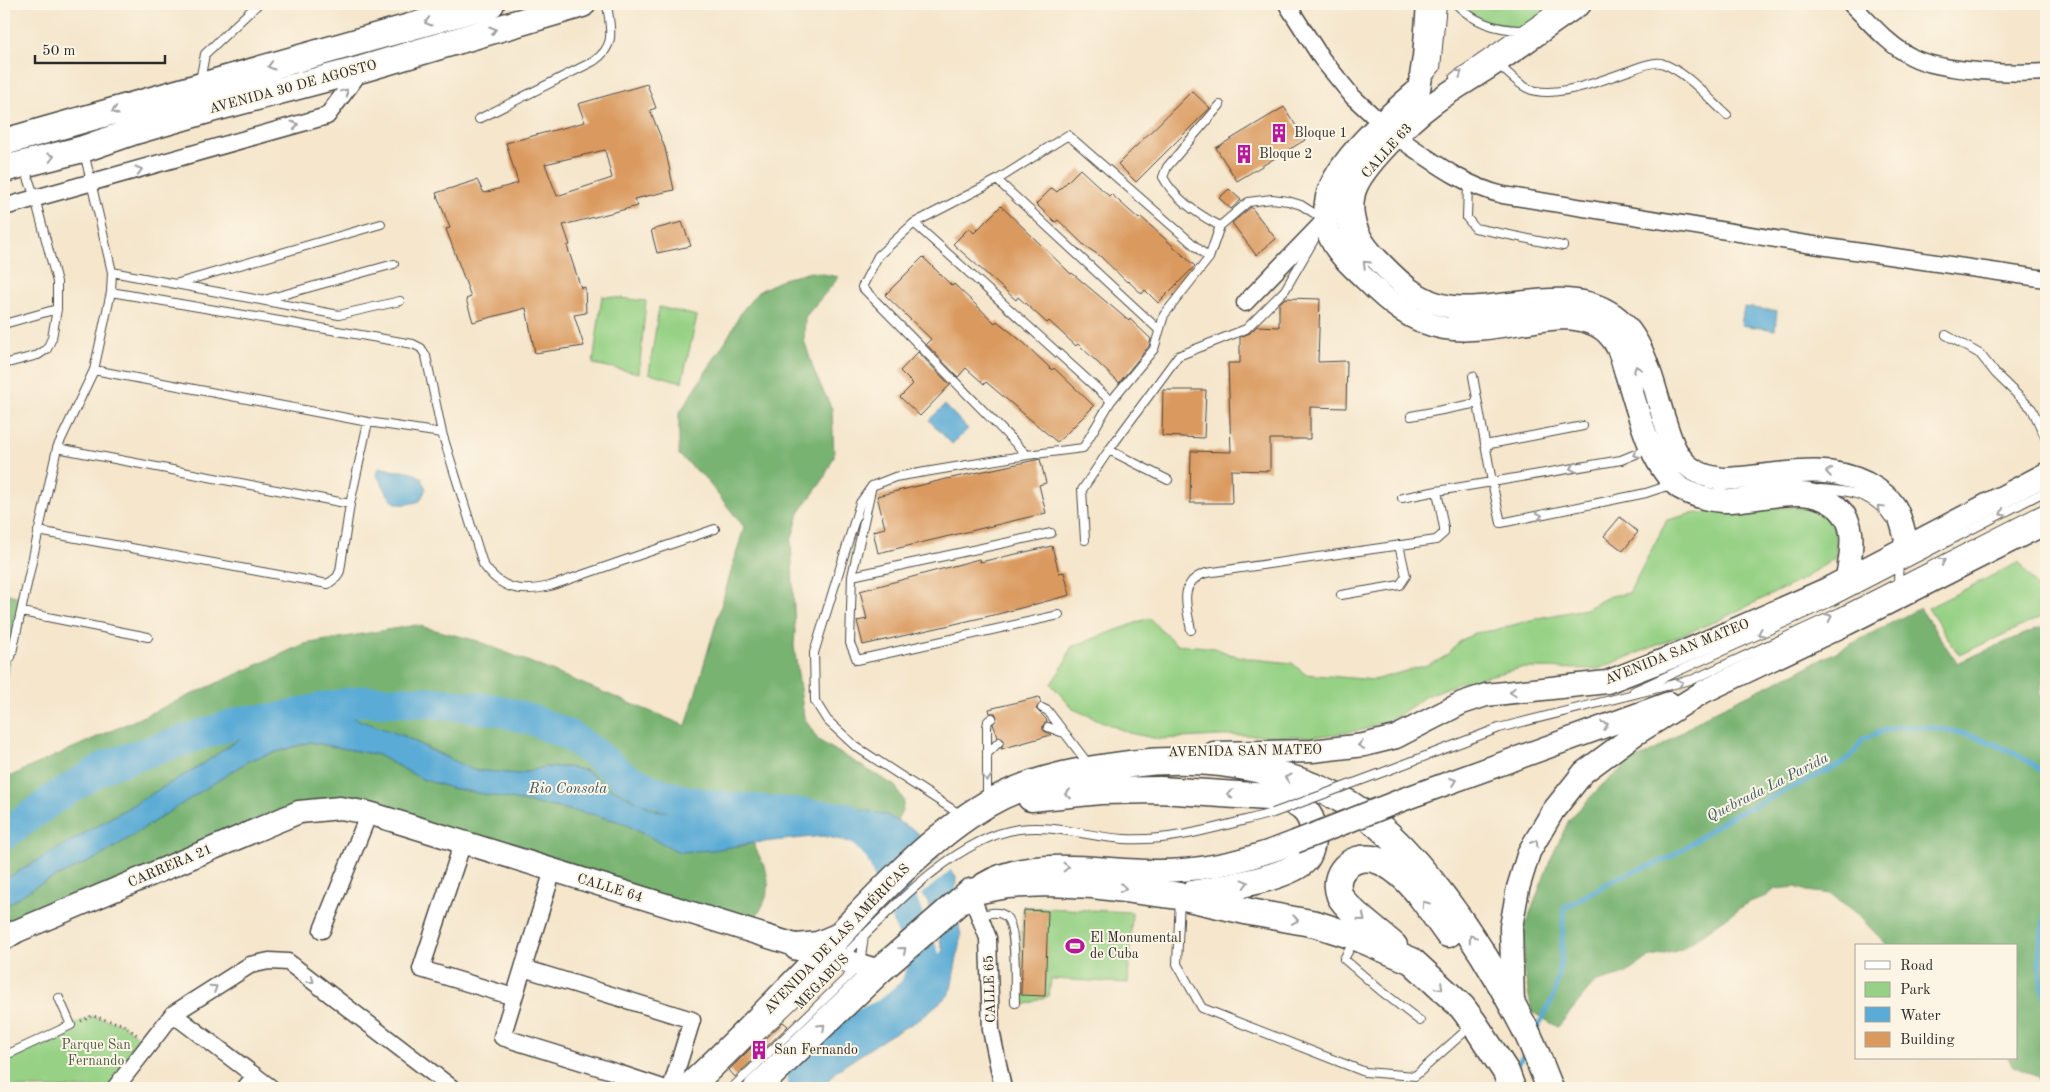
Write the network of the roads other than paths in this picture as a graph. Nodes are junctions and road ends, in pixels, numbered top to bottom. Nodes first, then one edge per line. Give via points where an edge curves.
1 (258, 4) edge
2 (491, 4) edge
3 (582, 4) edge
4 (607, 4) edge
5 (1428, 4) edge
6 (1442, 4) edge
7 (1456, 4) edge
8 (1559, 4) edge
9 (1580, 4) edge
10 (1851, 4) edge
11 (1288, 6) dead end
12 (1520, 30) junction
13 (1496, 63) junction
14 (362, 69) junction
15 (2046, 72) edge
16 (1450, 79) dead end
17 (198, 86) junction
18 (1416, 98) junction
19 (1220, 105) dead end
20 (1728, 115) dead end
21 (479, 119) dead end
22 (1390, 128) junction
23 (4, 142) edge
24 (83, 149) junction
25 (14, 166) edge
26 (1355, 167) dead end
27 (997, 180) junction
28 (92, 183) junction
29 (1468, 184) junction
30 (35, 198) junction
31 (4, 207) edge
32 (1325, 220) junction
33 (381, 224) dead end
34 (914, 224) junction
35 (1220, 226) junction
36 (1563, 246) dead end
37 (1209, 258) junction
38 (394, 264) dead end
39 (1371, 269) dead end
40 (112, 272) junction
41 (2046, 279) edge
42 (173, 284) junction
43 (111, 292) junction
44 (262, 301) junction
45 (400, 301) dead end
46 (1245, 303) dead end
47 (58, 309) junction
48 (1558, 309) dead end
49 (4, 324) edge
50 (1159, 330) junction
51 (1617, 330) dead end
52 (1946, 335) dead end
53 (1630, 351) dead end
54 (4, 364) edge
55 (94, 370) junction
56 (1473, 376) dead end
57 (1644, 388) dead end
58 (1111, 401) junction
59 (1478, 403) junction
60 (1654, 415) dead end
61 (1411, 416) dead end
62 (368, 422) junction
63 (1583, 426) dead end
64 (442, 433) junction
65 (2046, 439) edge
66 (1485, 445) junction
67 (1651, 447) junction
68 (57, 448) junction
69 (1109, 450) junction
70 (1027, 455) junction
71 (2046, 474) edge
72 (1168, 480) dead end
73 (1682, 480) junction
74 (1492, 482) junction
75 (872, 486) junction
76 (1764, 488) dead end
77 (2046, 490) edge
78 (1437, 491) junction
79 (1402, 498) dead end
80 (350, 504) junction
81 (2046, 507) edge
82 (2046, 523) edge
83 (1892, 528) dead end
84 (715, 529) dead end
85 (38, 531) junction
86 (1051, 533) dead end
87 (1085, 540) dead end
88 (1399, 545) junction
89 (1900, 552) junction
90 (852, 576) junction
91 (1898, 583) junction
92 (1850, 584) junction
93 (1341, 595) dead end
94 (1859, 602) junction
95 (22, 612) junction
96 (1059, 615) dead end
97 (1191, 630) dead end
98 (148, 637) dead end
99 (12, 657) dead end
100 (1703, 692) junction
101 (1616, 700) junction
102 (1042, 708) dead end
103 (992, 718) dead end
104 (1048, 727) dead end
105 (1065, 735) junction
106 (999, 742) dead end
107 (987, 754) junction
108 (1086, 760) junction
109 (1021, 787) junction
110 (340, 808) joint
111 (976, 811) junction
112 (369, 814) junction
113 (464, 842) junction
114 (944, 850) junction
115 (553, 870) junction
116 (893, 892) junction
117 (1180, 896) junction
118 (974, 904) junction
119 (322, 930) dead end
120 (864, 935) junction
121 (1356, 937) junction
122 (4, 939) edge
123 (839, 956) junction
124 (1412, 961) junction
125 (523, 968) junction
126 (514, 997) junction
127 (58, 998) dead end
128 (1015, 1003) dead end
129 (173, 1014) junction
130 (1518, 1016) junction
131 (1420, 1021) dead end
132 (1474, 1023) junction
133 (747, 1049) dead end
134 (4, 1056) edge
135 (620, 1081) edge
136 (250, 1082) edge
137 (115, 1088) edge
138 (271, 1088) edge
139 (452, 1088) edge
140 (663, 1088) edge
141 (671, 1088) edge
142 (688, 1088) edge
143 (732, 1088) edge
144 (756, 1088) edge
145 (1003, 1088) edge
146 (1512, 1088) edge
147 (1550, 1088) edge

1 - 17 lane via 205,54
2 -> 17 main road, AVENIDA 30 DE AGOSTO
14 -> 3 main road, AVENIDA 30 DE AGOSTO
4 - 21 lane via 611,36 606,54
5 - 18 street via 1424,57
6 - 18 lane via 1436,68
7 - 12 lane via 1476,20 1490,26
8 - 12 lane
9 - 13 street, CALLE 63
10 - 15 street via 1881,34 1913,58 1953,69
11 - 22 street via 1322,59 1353,97
16 -> 12 lane
13 - 20 lane via 1526,88 1540,93 1592,83 1659,62 1680,73
13 - 22 street, CALLE 63
14 - 24 main road, AVENIDA 30 DE AGOSTO via 135,131
28 -> 14 street via 327,116
17 -> 23 main road, AVENIDA 30 DE AGOSTO
18 - 22 street, CALLE 63
19 - 35 lane via 1167,167 1163,177 1167,185 1201,216
22 - 29 street
22 - 32 street, CALLE 63 via 1332,184 1327,196
89 -> 22 street, CALLE 63 via 1900,519 1889,499 1856,478 1814,470 1723,479 1692,469 1675,449 1639,346 1626,327 1609,312 1596,306 1567,301 1450,307 1419,296 1402,284 1361,241 1352,212 1354,193
25 -> 24 main road, AVENIDA 30 DE AGOSTO
24 - 28 lane
25 - 30 lane
39 -> 26 lane via 1350,247 1340,217 1343,189
27 - 34 lane
27 - 37 lane via 1068,135
27 - 50 lane
28 - 30 street
28 - 40 lane
29 - 36 lane via 1467,218 1475,228
29 - 41 street via 1503,195
30 - 31 street
30 - 47 lane via 57,282
32 - 35 lane via 1301,205 1272,199 1248,202
32 - 46 street
32 - 67 street, CALLE 63 via 1337,249 1386,299 1414,319 1434,326 1460,329 1565,318 1579,319 1600,327 1619,348
32 - 69 lane via 1285,290 1246,329 1178,356
33 - 42 lane
34 - 58 lane
34 - 70 lane via 878,256 862,287
35 - 37 lane
37 - 50 lane via 1164,315
38 - 44 lane
40 - 42 lane
40 - 43 lane
42 - 44 lane
43 - 55 lane
43 - 64 lane via 418,346 426,356
44 - 45 lane via 339,315
47 - 49 lane
47 - 54 lane via 48,349
48 - 51 lane via 1595,314
50 - 58 lane via 1154,349
52 - 65 lane via 1980,354 2032,409
57 -> 53 lane
55 - 62 lane
55 - 68 lane
56 - 59 lane
58 - 70 lane via 1083,448
59 - 61 lane
59 - 66 lane
60 - 73 lane
62 - 64 lane
62 - 80 lane
63 - 66 lane
64 - 84 lane via 483,564 495,578 512,588 525,590 550,586
66 - 74 lane
67 - 73 street, CALLE 63 via 1661,468
67 -> 74 lane via 1621,460
68 - 80 lane
68 - 85 lane
69 - 72 lane
69 - 87 lane via 1082,490
70 - 75 lane via 895,477
71 - 89 street, AVENIDA SAN MATEO
74 -> 73 lane via 1501,523 1646,493
73 - 92 street via 1694,495 1708,500 1795,494 1822,498 1840,510 1850,527
74 - 78 lane
75 - 90 lane
75 - 111 lane via 860,503 814,653 815,701 827,720 855,746
83 -> 76 lane via 1879,506 1854,493
77 -> 89 lane
78 - 79 lane
78 - 88 lane via 1444,534 1436,540
80 - 85 lane via 340,571 328,584
91 -> 81 lane
82 - 100 street
85 - 95 lane
86 - 90 lane
88 - 93 lane via 1406,576 1400,585
88 - 97 lane via 1197,576 1184,597
89 - 91 lane
89 - 92 street, AVENIDA SAN MATEO
90 - 96 lane via 850,642 858,660
91 - 94 lane
92 - 94 lane
92 -> 101 lane
92 -> 108 street, AVENIDA SAN MATEO via 1607,682 1486,695 1462,703 1396,737 1364,745 1268,753 1139,752
101 -> 94 lane via 1694,679
95 - 98 lane
95 - 99 lane
118 -> 100 street, bridge via 997,876 1014,871 1101,867 1153,872 1201,869 1259,856 1407,798
130 -> 100 street via 1511,927 1518,888 1530,852 1553,811 1584,772 1634,735
101 - 114 lane, bridge via 1499,728 1272,813 1170,838 1122,839 1039,828 1018,829
102 - 105 lane via 1048,711
103 - 107 lane via 987,727
104 - 105 lane
105 - 108 lane
106 - 107 lane
107 -> 111 lane
108 - 109 street, AVENIDA SAN MATEO
109 - 111 main road, AVENIDA DE LAS AMÉRICAS
130 -> 109 main road, AVENIDA DE LAS AMÉRICAS via 1494,972 1435,885 1374,822 1338,797 1259,770 1203,761 1156,761 1110,767
110 - 112 street, CALLE 64
110 - 122 street, CARRERA 21 via 299,812
111 - 114 main road, AVENIDA DE LAS AMÉRICAS
117 -> 111 main road via 1246,884 1290,870 1304,862 1313,831 1306,811 1284,798 1160,790 1038,796
112 - 113 street, CALLE 64
112 - 119 street
113 - 115 street, CALLE 64
113 - 126 street via 421,969
114 - 116 main road, AVENIDA DE LAS AMÉRICAS
115 - 123 street, CALLE 64
115 - 125 street
116 - 120 lane
116 - 123 main road, AVENIDA DE LAS AMÉRICAS
118 -> 117 main road, AVENIDA DE LAS AMÉRICAS via 1007,885 1048,883
117 -> 121 main road, AVENIDA DE LAS AMÉRICAS via 1316,924
117 - 132 lane via 1176,964 1202,1008 1365,1072 1415,1076
123 -> 118 main road, AVENIDA DE LAS AMÉRICAS via 927,929
118 - 128 lane via 1007,917 1012,925
118 - 145 street, CALLE 65 via 988,938 991,1030
120 - 123 lane, MEGABUS
120 - 123 lane, MEGABUS
121 - 124 main road, AVENIDA DE LAS AMÉRICAS
121 - 131 lane via 1344,959
123 - 133 lane, MEGABUS
123 - 142 main road, AVENIDA DE LAS AMÉRICAS via 802,974
123 - 143 lane, MEGABUS
144 -> 123 main road, AVENIDA DE LAS AMÉRICAS
130 -> 124 main road via 1492,992 1414,888 1399,874 1374,859 1355,860 1348,864 1339,874 1340,897
124 -> 132 main road, AVENIDA DE LAS AMÉRICAS via 1462,1007
125 - 126 street
125 - 141 street via 692,1020
126 - 135 street via 502,1037
127 - 134 lane via 71,1025
129 - 136 street
129 - 137 street
129 -> 139 street via 250,965 288,962
130 - 147 main road, AVENIDA DE LAS AMÉRICAS
132 - 146 main road, AVENIDA DE LAS AMÉRICAS via 1506,1072
135 - 140 street
136 - 138 street

